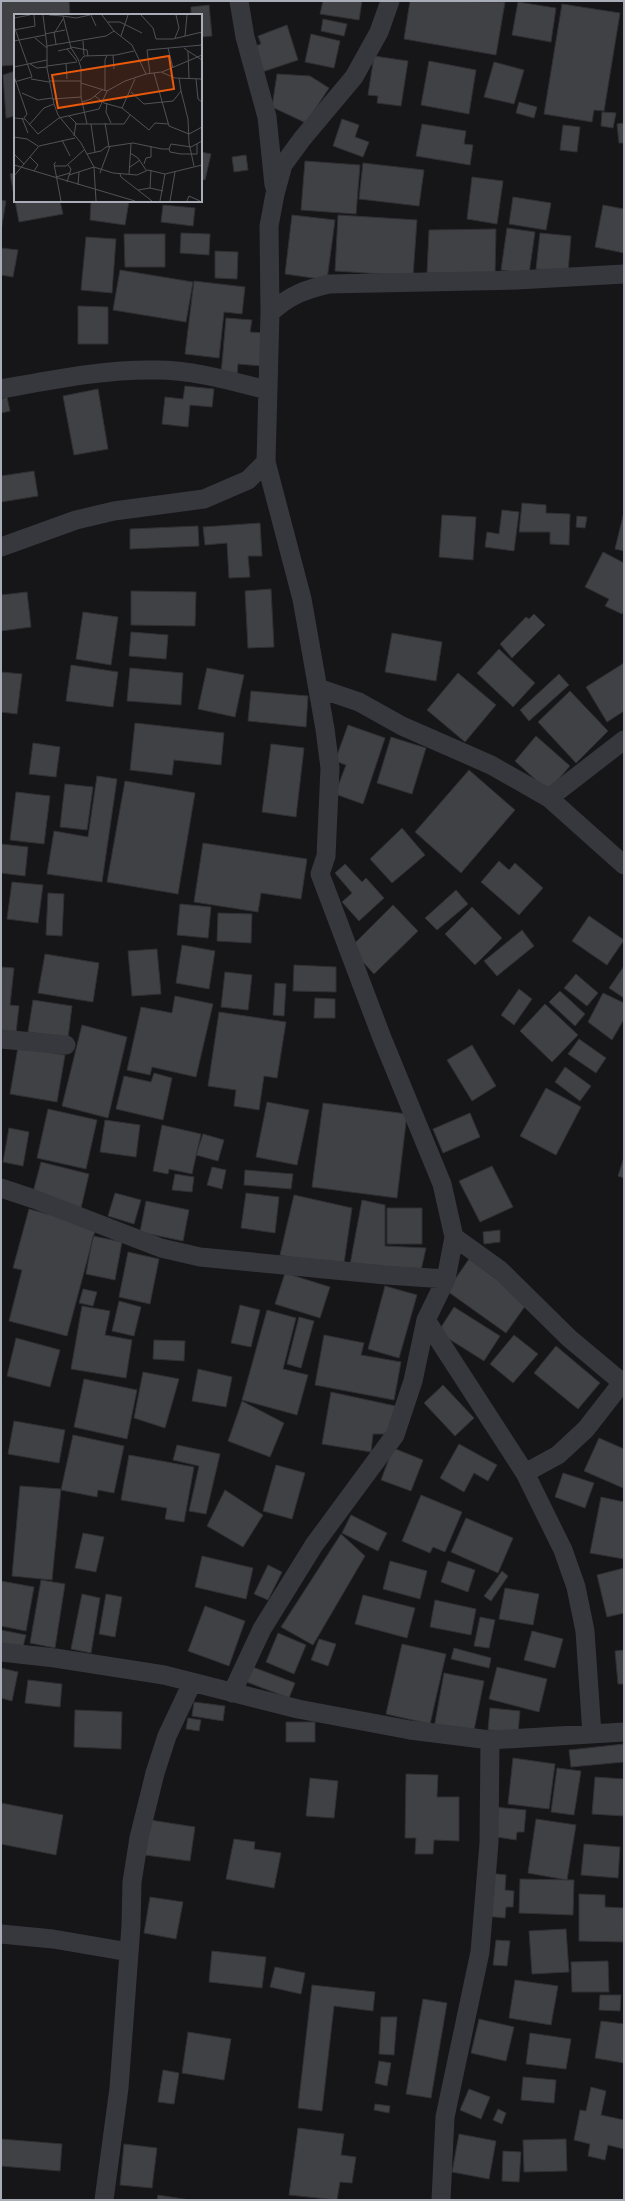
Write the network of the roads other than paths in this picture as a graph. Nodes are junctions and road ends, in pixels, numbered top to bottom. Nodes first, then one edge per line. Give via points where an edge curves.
1 (239, 1) edge
2 (390, 1) edge
3 (275, 194) junction
4 (624, 274) edge
5 (270, 313) junction
6 (1, 389) edge
7 (267, 390) junction
8 (266, 462) junction
9 (1, 547) edge
10 (318, 688) junction
11 (624, 740) edge
12 (550, 798) junction
13 (624, 865) edge
14 (1, 1039) edge
15 (66, 1045) dead end
16 (1, 1188) edge
17 (454, 1237) junction
18 (446, 1278) junction
19 (426, 1320) junction
20 (623, 1382) edge
21 (525, 1473) junction
22 (1, 1652) edge
23 (192, 1683) junction
24 (232, 1693) junction
25 (624, 1732) edge
26 (592, 1734) junction
27 (490, 1740) junction
28 (1, 1934) edge
29 (129, 1952) junction
30 (104, 2200) edge
31 (441, 2200) edge

1 - 3 street via 245,37 267,117
2 - 3 street via 379,32 354,77 283,164
3 - 5 street via 269,226
4 - 5 street via 517,280 329,284 300,291
5 - 7 street
6 - 7 street via 76,375 156,370 210,376
7 - 8 street
8 - 9 street via 248,480 204,499 114,511 76,520
8 - 10 street via 302,598
10 - 12 street via 359,702 402,726 492,765
10 - 17 street via 330,768 326,856 320,874 382,1038 442,1184
11 - 12 street
12 - 13 street
14 - 15 street
16 - 18 street via 161,1248 200,1256 386,1275
17 - 18 street
17 - 20 street via 500,1270 569,1338
18 - 19 street
19 - 21 street
19 - 24 street via 413,1381 395,1435 314,1545 262,1630
20 - 21 street via 586,1429 558,1455
21 - 26 street via 562,1550 576,1587 585,1632
22 - 23 street via 148,1673
23 - 24 street
23 - 29 street via 167,1736 139,1838 132,1882
24 - 27 street via 313,1712 410,1730
25 - 26 street
26 - 27 street
27 - 31 street via 489,1843 480,1952 444,2116
28 - 29 street via 53,1939
29 - 30 street via 119,2088

